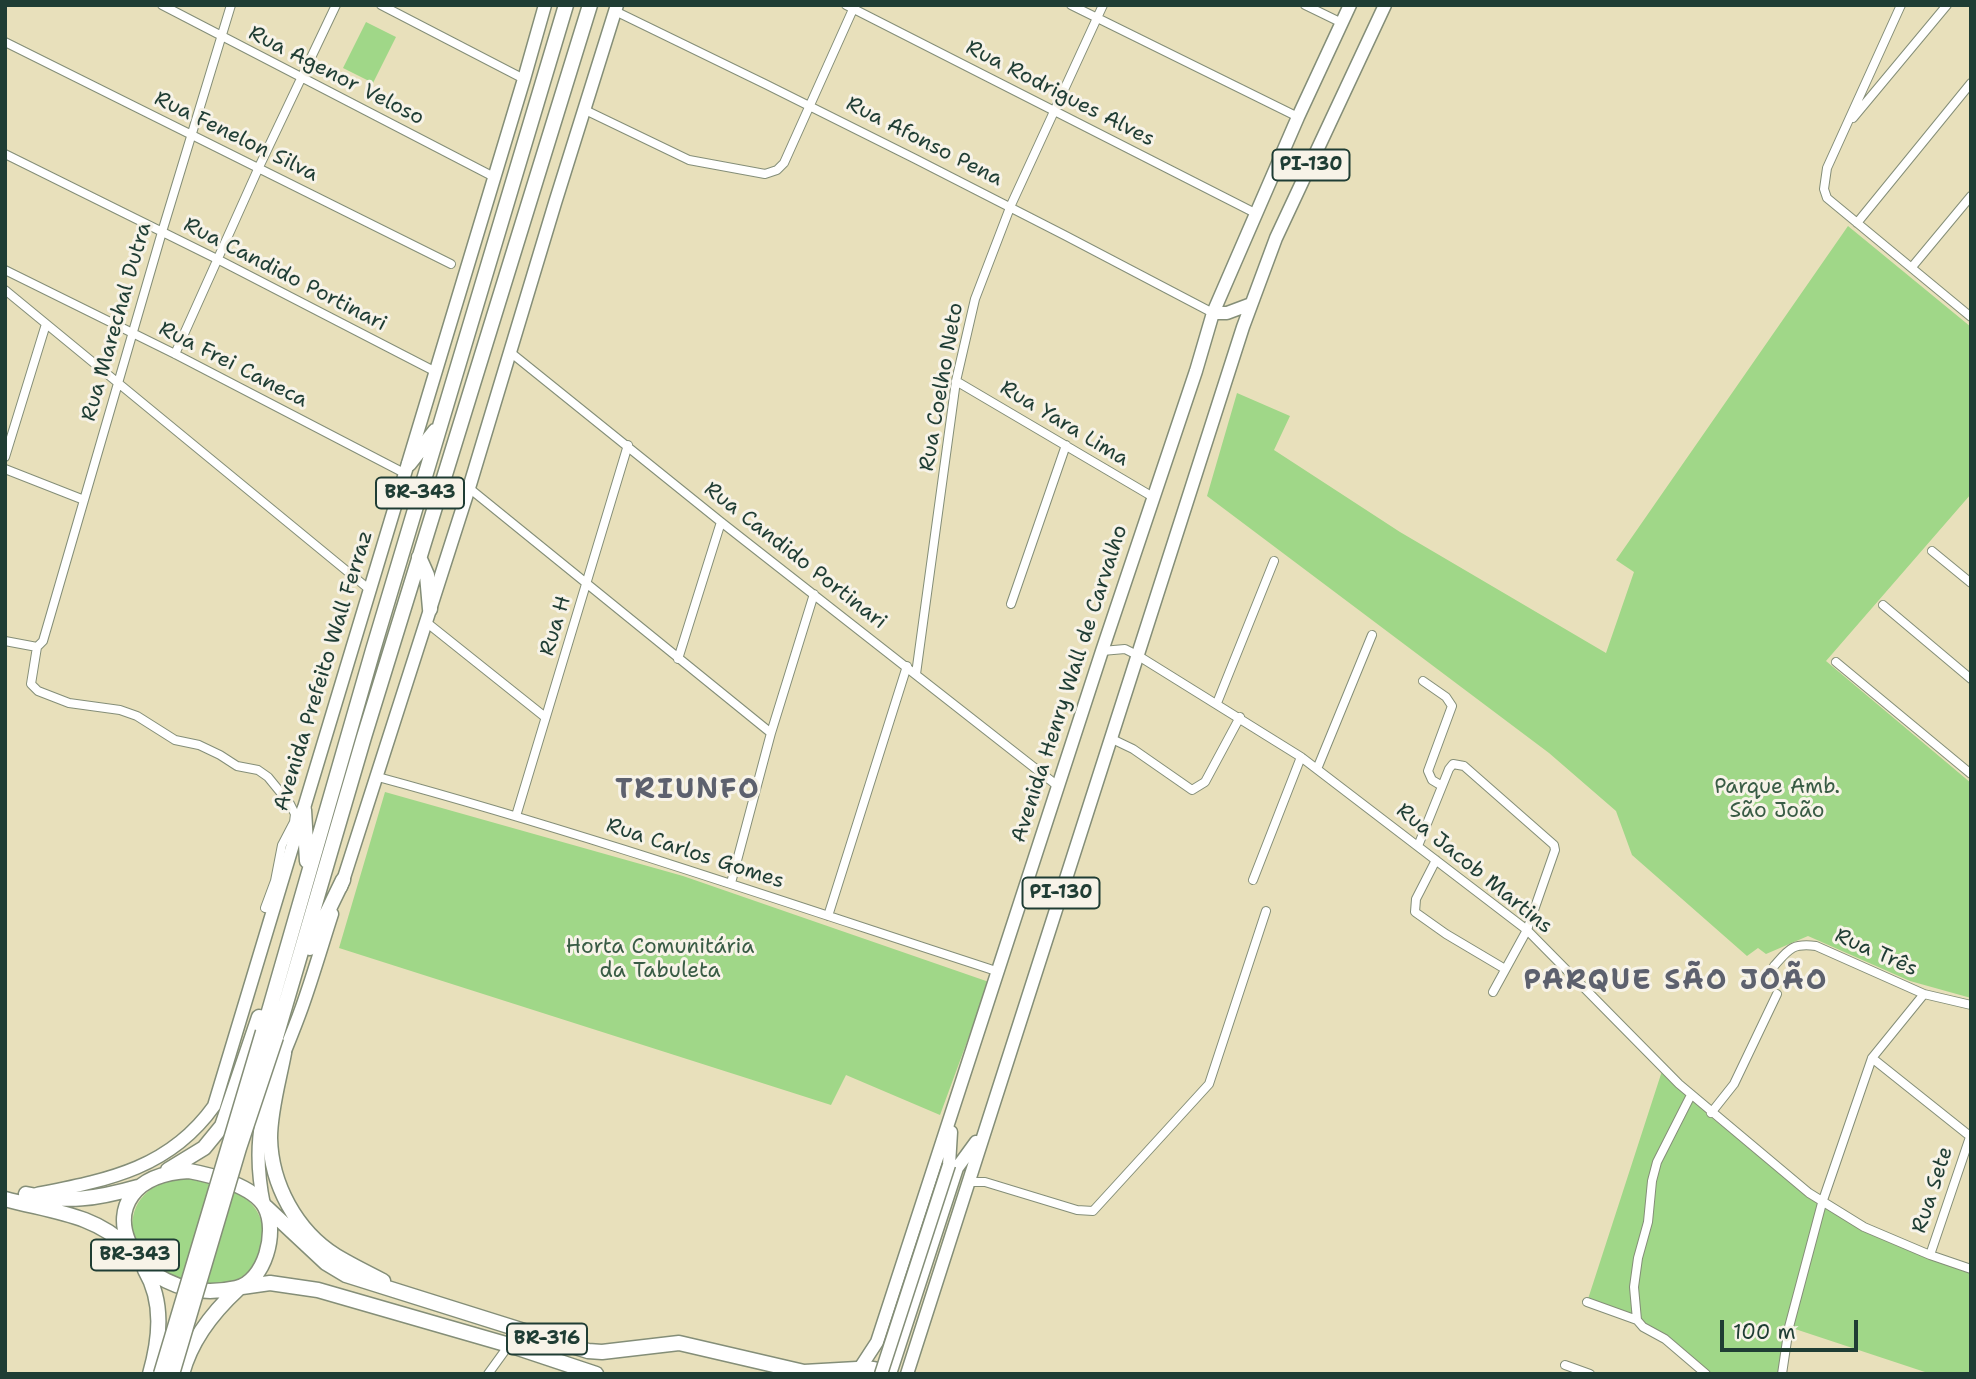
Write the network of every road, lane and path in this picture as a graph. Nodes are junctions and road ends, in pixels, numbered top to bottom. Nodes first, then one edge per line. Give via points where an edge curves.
1 (162, 5) edge
2 (231, 5) edge
3 (336, 5) edge
4 (381, 5) edge
5 (545, 5) edge
6 (566, 5) edge
7 (590, 5) edge
8 (1071, 5) edge
9 (1103, 5) edge
10 (1305, 5) edge
11 (1350, 5) edge
12 (1385, 5) edge
13 (1901, 5) edge
14 (1947, 5) edge
15 (852, 6) edge
16 (616, 8) edge
17 (1098, 19) junction
18 (1342, 23) junction
19 (221, 37) junction
20 (5, 42) edge
21 (301, 78) junction
22 (524, 79) junction
23 (1971, 83) edge
24 (810, 104) junction
25 (583, 109) junction
26 (1056, 111) junction
27 (1298, 117) junction
28 (1845, 128) junction
29 (191, 134) junction
30 (5, 154) edge
31 (259, 167) junction
32 (494, 177) junction
33 (1971, 196) edge
34 (1011, 205) junction
35 (1257, 214) junction
36 (1857, 223) junction
37 (162, 232) junction
38 (219, 260) junction
39 (451, 264) dead end
40 (1912, 267) junction
41 (5, 270) edge
42 (5, 290) edge
43 (1251, 304) junction
44 (1969, 312) edge
45 (1213, 313) junction
46 (46, 324) junction
47 (132, 334) junction
48 (510, 352) junction
49 (175, 354) junction
50 (436, 372) junction
51 (956, 381) junction
52 (117, 383) junction
53 (440, 425) junction
54 (628, 445) junction
55 (1066, 445) junction
56 (5, 457) edge
57 (5, 469) edge
58 (407, 469) junction
59 (470, 488) junction
60 (1153, 497) junction
61 (83, 500) junction
62 (722, 522) junction
63 (1932, 551) dead end
64 (419, 557) junction
65 (1274, 561) dead end
66 (1971, 583) edge
67 (587, 585) junction
68 (370, 590) junction
69 (814, 594) junction
70 (1011, 604) dead end
71 (1883, 605) dead end
72 (428, 616) junction
73 (1372, 635) dead end
74 (5, 641) edge
75 (37, 647) junction
76 (1102, 651) junction
77 (1137, 655) junction
78 (678, 659) junction
79 (1836, 662) dead end
80 (907, 666) junction
81 (916, 674) junction
82 (1971, 679) edge
83 (1423, 681) dead end
84 (1217, 703) junction
85 (545, 717) junction
86 (1240, 718) junction
87 (771, 733) junction
88 (1110, 738) junction
89 (1301, 757) junction
90 (1317, 769) junction
91 (1971, 774) edge
92 (378, 778) junction
93 (1442, 786) junction
94 (1059, 787) junction
95 (516, 816) junction
96 (299, 819) junction
97 (1418, 846) junction
98 (1436, 860) junction
99 (307, 875) junction
100 (343, 880) junction
101 (1253, 880) dead end
102 (731, 883) junction
103 (265, 908) dead end
104 (1266, 911) dead end
105 (828, 916) junction
106 (1527, 930) junction
107 (1774, 966) dead end
108 (1505, 969) junction
109 (999, 972) junction
110 (284, 985) junction
111 (1493, 992) dead end
112 (1777, 994) dead end
113 (1924, 994) junction
114 (1971, 1005) edge
115 (284, 1053) junction
116 (1872, 1058) junction
117 (1691, 1095) junction
118 (1711, 1113) junction
119 (950, 1121) junction
120 (985, 1130) junction
121 (1970, 1136) edge
122 (953, 1166) junction
123 (152, 1179) junction
124 (968, 1182) junction
125 (138, 1187) junction
126 (5, 1190) edge
127 (30, 1195) junction
128 (5, 1199) edge
129 (1823, 1202) junction
130 (265, 1206) junction
131 (203, 1248) junction
132 (1930, 1255) junction
133 (140, 1261) junction
134 (1971, 1269) edge
135 (240, 1287) junction
136 (415, 1298) junction
137 (1587, 1301) dead end
138 (1637, 1320) junction
139 (509, 1345) junction
140 (1565, 1365) dead end
141 (854, 1370) edge
142 (150, 1374) edge
143 (161, 1374) edge
144 (172, 1374) edge
145 (182, 1374) edge
146 (488, 1374) edge
147 (596, 1374) edge
148 (881, 1374) edge
149 (888, 1374) edge
150 (907, 1374) edge
151 (1590, 1374) edge
152 (1706, 1374) edge
153 (1782, 1374) edge

1 - 19 street, Rua Agenor Veloso
2 - 19 street, Rua Marechal Dutra
3 - 21 street
4 - 22 street
5 - 22 main road, Avenida Prefeito Wall Ferraz
6 - 53 highway, Avenida Prefeito Wall Ferraz / BR-343
7 - 64 highway, Avenida Prefeito Wall Ferraz / BR-343
8 - 17 street
9 - 17 street, Rua Coelho Neto
10 - 18 street
11 - 18 main road, Avenida Henry Wall de Carvalho / PI-130
12 - 43 main road, PI-130 via 1276,238
13 - 28 street
14 - 28 street
15 - 24 street
15 - 26 street, Rua Rodrigues Alves
16 - 24 street, Rua Afonso Pena
16 - 25 main road
17 - 26 street, Rua Coelho Neto
17 - 27 street
18 - 27 main road, Avenida Henry Wall de Carvalho / PI-130
19 - 21 street, Rua Agenor Veloso
19 - 29 street, Rua Marechal Dutra
20 - 29 street, Rua Fenelon Silva
21 - 31 street
21 - 32 street, Rua Agenor Veloso
22 - 32 main road, Avenida Prefeito Wall Ferraz
23 - 36 street
24 - 25 street via 784,163 765,174 689,160
24 - 34 street, Rua Afonso Pena
25 - 48 main road
26 - 34 street, Rua Coelho Neto
26 - 35 street, Rua Rodrigues Alves
27 - 35 main road, Avenida Henry Wall de Carvalho / PI-130
28 - 36 street via 1827,168 1824,189 1827,198
29 - 31 street, Rua Fenelon Silva
29 - 37 street, Rua Marechal Dutra
30 - 37 street, Rua Candido Portinari
31 - 38 street
31 - 39 street, Rua Fenelon Silva
32 - 50 main road, Avenida Prefeito Wall Ferraz
33 - 40 street
34 - 45 street, Rua Afonso Pena
34 - 51 street, Rua Coelho Neto via 975,299
35 - 45 main road, Avenida Henry Wall de Carvalho / PI-130
36 - 40 street
37 - 38 street, Rua Candido Portinari
37 - 47 street, Rua Marechal Dutra
38 - 49 street
38 - 50 street, Rua Candido Portinari
40 - 44 street
41 - 47 street, Rua Frei Caneca
42 - 46 street
43 - 45 main road
43 - 77 main road, PI-130
45 - 60 main road, Avenida Henry Wall de Carvalho / PI-130
46 - 52 street
46 - 56 street
47 - 49 street, Rua Frei Caneca
47 - 52 street, Rua Marechal Dutra
48 - 54 street, Rua Candido Portinari
48 - 59 main road
49 - 58 street, Rua Frei Caneca
50 - 58 main road, Avenida Prefeito Wall Ferraz
51 - 55 street, Rua Yara Lima
51 - 81 street, Rua Coelho Neto
52 - 61 street, Rua Marechal Dutra
52 - 68 street
53 - 58 highway
53 - 99 highway, Avenida Prefeito Wall Ferraz / BR-343
54 - 62 street, Rua Candido Portinari
54 - 67 street, Rua H
55 - 60 street, Rua Yara Lima
55 - 70 street
57 - 61 street
58 - 68 main road, Avenida Prefeito Wall Ferraz
59 - 67 street
59 - 72 main road
60 - 76 main road, Avenida Henry Wall de Carvalho / PI-130
61 - 75 street, Rua Marechal Dutra via 43,641
62 - 69 street, Rua Candido Portinari
62 - 78 street
63 - 66 street
64 - 72 highway via 427,575
64 - 110 highway, Avenida Prefeito Wall Ferraz
65 - 84 street
67 - 78 street
67 - 85 street, Rua H
68 - 96 main road, Avenida Prefeito Wall Ferraz
69 - 80 street, Rua Candido Portinari
69 - 87 street
71 - 82 street
72 - 85 street
72 - 92 main road
73 - 90 street
74 - 75 street
75 - 96 street, Rua Marechal Dutra via 31,684 38,691 69,703 137,716 175,740 258,770
76 - 77 street, Rua Jacob Martins via 1125,649
76 - 94 main road, Avenida Henry Wall de Carvalho / PI-130
77 - 84 street, Rua Jacob Martins
77 - 88 main road, PI-130
78 - 87 street
79 - 91 street
80 - 81 street, Rua Candido Portinari
80 - 105 street
81 - 94 street, Rua Candido Portinari
83 - 93 street via 1452,706 1428,771
84 - 86 street, Rua Jacob Martins
85 - 95 street, Rua H
86 - 88 street via 1206,782 1192,790
86 - 89 street, Rua Jacob Martins
87 - 102 street
88 - 120 main road, PI-130
89 - 90 street, Rua Jacob Martins
89 - 101 street
90 - 97 street, Rua Jacob Martins
92 - 95 street, Rua Carlos Gomes
92 - 100 main road
93 - 97 street
93 - 106 street via 1453,764 1464,766 1554,845
94 - 109 main road, Avenida Henry Wall de Carvalho / PI-130
95 - 102 street, Rua Carlos Gomes
96 - 99 highway
96 - 103 street via 282,845
96 - 127 main road, Avenida Prefeito Wall Ferraz via 221,1087 203,1122 172,1150 124,1174
97 - 98 street, Rua Jacob Martins
98 - 106 street, Rua Jacob Martins
98 - 108 street via 1415,901 1415,912
99 - 110 highway, Avenida Prefeito Wall Ferraz / BR-343
100 - 110 highway
100 - 115 main road
102 - 105 street, Rua Carlos Gomes
104 - 124 street via 1212,1078 1093,1211 985,1182
105 - 109 street, Rua Carlos Gomes
106 - 108 street
106 - 117 street, Rua Jacob Martins
107 - 113 street, Rua Três via 1789,949 1800,944 1816,946
108 - 111 street
109 - 119 main road, Avenida Henry Wall de Carvalho / PI-130
110 - 123 highway, BR-343 via 257,1019 222,1126 194,1156
110 - 131 highway, Avenida Prefeito Wall Ferraz, bridge via 239,1148
112 - 118 street via 1734,1084
113 - 114 street, Rua Três
113 - 116 street
115 - 130 main road via 260,1121 257,1163
115 - 136 highway via 270,1137 276,1174 290,1207 309,1234 329,1251
116 - 121 street
116 - 129 street
117 - 118 street, Rua Jacob Martins
117 - 138 street via 1652,1181 1634,1287
118 - 129 street, Rua Jacob Martins
119 - 122 main road
119 - 141 main road, Avenida Henry Wall de Carvalho / PI-130 via 877,1342
120 - 122 main road
120 - 124 main road, PI-130
121 - 132 street, Rua Sete
122 - 148 main road, bridge
122 - 149 main road
123 - 125 highway, BR-343
123 - 130 highway, BR-343 via 174,1172 208,1174 235,1184
124 - 150 main road, PI-130
125 - 127 highway, BR-343 via 83,1200
125 - 133 highway, BR-343 via 126,1207 125,1228
126 - 127 highway, BR-343
128 - 133 highway, BR-343 via 103,1227
129 - 132 street, Rua Jacob Martins via 1864,1227
129 - 153 street via 1789,1328
130 - 135 highway via 271,1231 267,1254 256,1275
130 - 136 highway, BR-316 via 336,1270
131 - 143 highway, bridge
131 - 144 highway, bridge
132 - 134 street, Rua Jacob Martins
133 - 135 highway, BR-343 via 170,1284 188,1290 207,1293
133 - 142 highway via 153,1284 159,1314
135 - 139 highway, BR-316 via 270,1283 318,1290
135 - 145 highway via 210,1317
136 - 141 highway, BR-316 via 588,1351 679,1343 804,1372
137 - 138 street
138 - 152 street
139 - 146 street
139 - 147 highway, BR-316
140 - 151 street
141 - 149 highway, BR-316 via 873,1368

